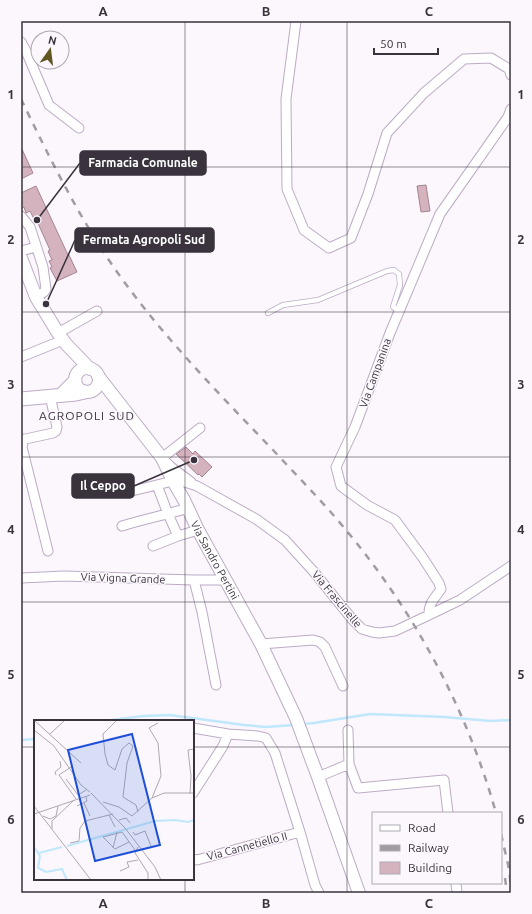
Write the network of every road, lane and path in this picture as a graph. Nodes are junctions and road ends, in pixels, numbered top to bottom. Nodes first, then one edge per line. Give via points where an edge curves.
1 (296, 21) edge
2 (21, 42) edge
3 (511, 75) edge
4 (511, 109) edge
5 (79, 128) dead end
6 (21, 216) edge
7 (36, 246) junction
8 (21, 251) edge
9 (21, 258) edge
10 (36, 297) junction
11 (97, 311) dead end
12 (399, 311) junction
13 (268, 313) dead end
14 (62, 339) junction
15 (21, 356) edge
16 (94, 373) junction
17 (75, 378) junction
18 (88, 392) junction
19 (56, 396) junction
20 (21, 399) edge
21 (115, 399) junction
22 (200, 428) dead end
23 (23, 440) edge
24 (162, 458) junction
25 (175, 484) junction
26 (157, 485) junction
27 (195, 487) junction
28 (132, 491) dead end
29 (186, 504) junction
30 (168, 514) junction
31 (122, 526) dead end
32 (198, 530) junction
33 (178, 536) junction
34 (152, 546) dead end
35 (48, 551) dead end
36 (511, 566) edge
37 (21, 578) edge
38 (194, 580) junction
39 (226, 580) junction
40 (429, 615) junction
41 (261, 644) junction
42 (216, 685) dead end
43 (343, 686) dead end
44 (194, 728) edge
45 (348, 730) dead end
46 (228, 734) junction
47 (349, 764) junction
48 (318, 777) junction
49 (194, 791) edge
50 (448, 812) edge
51 (300, 832) junction
52 (194, 859) edge
53 (356, 892) edge
54 (319, 893) edge

1 - 3 street via 286,99 287,189 304,230 329,248 351,238 387,133 424,92 464,59 491,58 509,69
2 - 5 street via 48,105
4 - 12 street, Via Campanina via 440,214
6 - 7 street via 30,227
7 - 8 street
7 - 10 street via 43,267 46,289
9 - 10 street
10 - 14 street
11 - 14 street
12 - 13 lane via 393,307 400,285 399,274 394,270 386,271 318,300 283,305
12 - 40 street, Via Campanina via 336,468 341,486 367,505 395,520 439,583 442,589 431,604
14 - 15 street
14 - 16 street, Via Sandro Pertini
14 - 17 street
16 - 17 street via 87,368 80,370
16 - 18 street via 98,384
16 - 21 street, Via Sandro Pertini
17 - 18 street via 75,384 79,389
17 - 19 main road
18 - 19 main road
18 - 21 street
19 - 20 main road
19 - 23 street via 56,431
21 - 24 street, Via Sandro Pertini
22 - 24 street
23 - 35 street via 22,447
24 - 25 street, Via Sandro Pertini
24 - 27 street, Via Frascinelle
25 - 26 street, Via Frascinelle
25 - 27 street, Via Frascinelle via 182,488
25 - 29 street, Via Sandro Pertini
26 - 28 street, Via Frascinelle
26 - 30 street
27 - 29 street via 184,493
27 - 40 street, Via Frascinelle via 256,519 285,540 362,630 395,632
29 - 30 street
29 - 32 street, Via Sandro Pertini
30 - 31 street
30 - 33 street
32 - 33 street
32 - 39 street, Via Sandro Pertini
33 - 34 street
36 - 40 street, Via Frascinelle via 460,600
37 - 38 street, Via Vigna Grande via 64,576
38 - 39 street, Via Vigna Grande
38 - 42 street
39 - 41 street, Via Sandro Pertini
41 - 43 street via 313,640 320,642 325,647
41 - 48 street, Via Sandro Pertini via 296,718
44 - 46 street, Via Cannetiello II
45 - 47 street
46 - 49 street
46 - 51 street, Via Cannetiello II via 266,738 275,753
47 - 48 street
47 - 50 street via 358,788 444,780
48 - 53 street, Via Sandro Pertini
51 - 52 street, Via Cannetiello II
51 - 54 street, Via Cannetiello II

